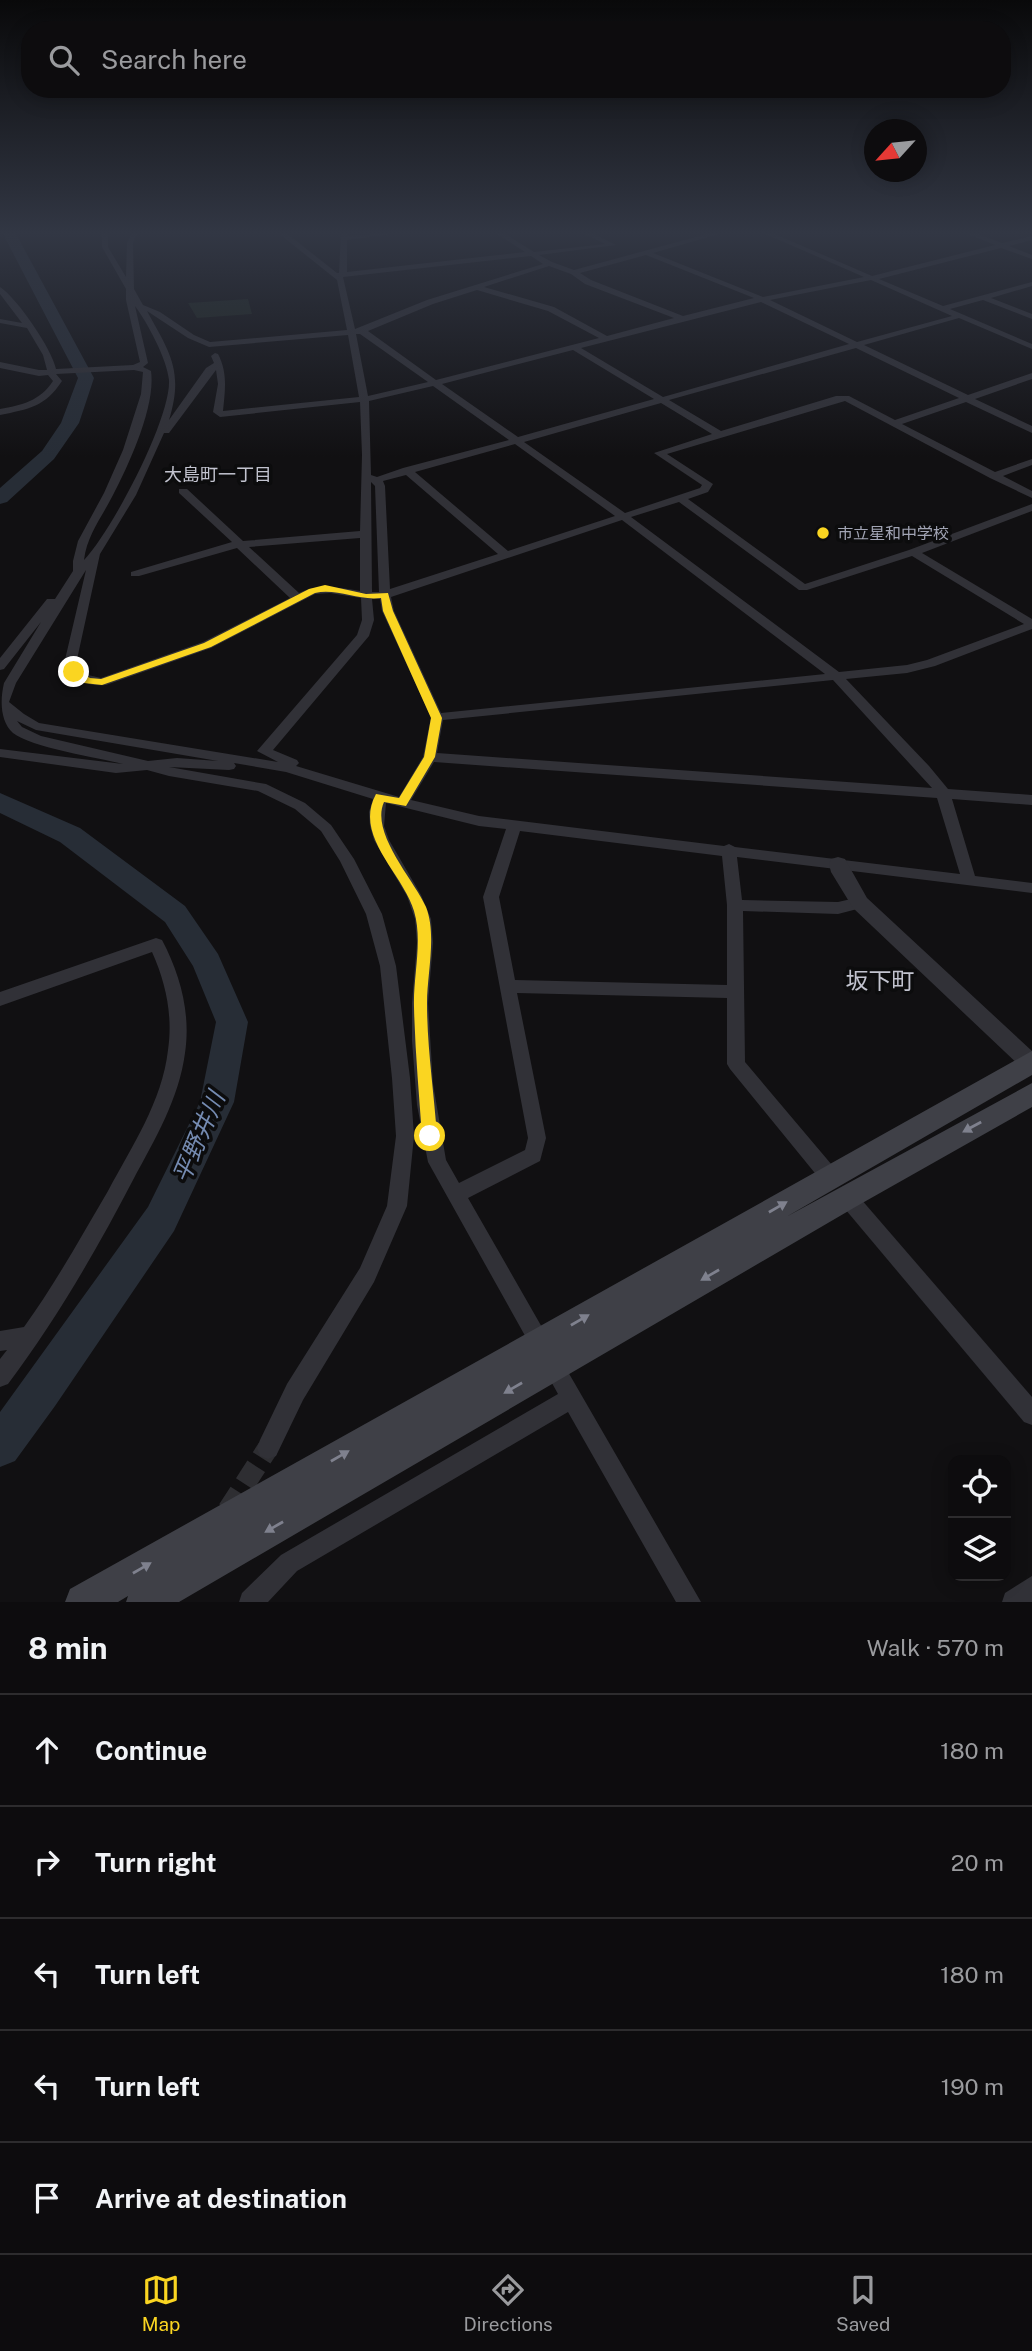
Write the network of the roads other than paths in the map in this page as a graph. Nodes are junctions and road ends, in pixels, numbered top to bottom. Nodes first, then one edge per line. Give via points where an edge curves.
1 (139, 306) edge
2 (13, 307) edge
3 (132, 307) edge
4 (143, 307) edge
5 (344, 307) edge
6 (419, 307) edge
7 (543, 307) edge
8 (651, 307) edge
9 (731, 307) edge
10 (778, 307) edge
11 (937, 307) edge
12 (950, 307) edge
13 (1007, 307) edge
14 (942, 309) junction
15 (959, 316) junction
16 (1032, 317) edge
17 (683, 319) junction
18 (0, 321) edge
19 (28, 326) junction
20 (362, 331) junction
21 (351, 332) junction
22 (607, 339) junction
23 (855, 344) junction
24 (209, 345) junction
25 (574, 347) junction
26 (1032, 347) edge
27 (219, 364) junction
28 (0, 365) edge
29 (135, 368) junction
30 (57, 372) junction
31 (1032, 376) edge
32 (437, 382) junction
33 (660, 398) junction
34 (967, 398) junction
35 (364, 400) junction
36 (0, 411) edge
37 (893, 424) junction
38 (1032, 430) edge
39 (719, 434) junction
40 (159, 437) junction
41 (515, 439) junction
42 (1032, 462) edge
43 (406, 470) junction
44 (993, 476) junction
45 (372, 479) junction
46 (183, 491) dead end
47 (1032, 495) edge
48 (680, 498) junction
49 (1032, 508) edge
50 (624, 517) junction
51 (367, 534) junction
52 (240, 545) junction
53 (913, 552) junction
54 (96, 553) junction
55 (506, 555) junction
56 (79, 571) junction
57 (135, 575) dead end
58 (67, 590) junction
59 (385, 595) junction
60 (366, 597) junction
61 (298, 599) junction
62 (1030, 629) edge
63 (0, 666) edge
64 (836, 676) junction
65 (3, 702) junction
66 (436, 718) junction
67 (0, 753) edge
68 (430, 757) junction
69 (147, 765) junction
70 (310, 774) junction
71 (943, 793) junction
72 (380, 797) junction
73 (1032, 800) edge
74 (402, 803) junction
75 (515, 825) junction
76 (729, 849) junction
77 (838, 863) junction
78 (969, 880) junction
79 (1032, 888) edge
80 (860, 903) junction
81 (735, 905) junction
82 (507, 986) junction
83 (734, 992) junction
84 (0, 999) edge
85 (1032, 1063) edge
86 (1032, 1094) edge
87 (838, 1187) junction
88 (456, 1195) junction
89 (32, 1336) junction
90 (0, 1341) edge
91 (547, 1354) junction
92 (0, 1376) edge
93 (572, 1398) junction
94 (1032, 1413) edge
95 (268, 1448) tunnel mouth
96 (1032, 1588) edge
97 (83, 1602) edge
98 (144, 1602) edge
99 (251, 1602) edge
100 (689, 1602) edge
101 (1014, 1602) edge

1 - 40 street via 173,378
2 - 19 street
3 - 29 street via 144,363
4 - 24 street
5 - 21 street
6 - 20 street
7 - 22 street
8 - 17 street
9 - 17 street
10 - 23 street
11 - 14 street
12 - 14 street
13 - 16 street
14 - 15 street
15 - 23 street
15 - 26 street
17 - 22 street
18 - 19 street
19 - 30 street
20 - 21 street
20 - 32 street
21 - 24 street
21 - 35 street
22 - 25 street
23 - 33 street
23 - 34 street
24 - 27 street
25 - 32 street
25 - 33 street
27 - 35 street via 220,414
27 - 40 street via 209,370
28 - 30 street via 20,371
29 - 30 street
29 - 56 street via 149,376 145,404 91,526 77,562
30 - 36 street via 52,376 58,381 48,397 34,405
31 - 34 street
32 - 35 street
32 - 41 street
33 - 39 street
33 - 41 street
34 - 37 street
34 - 38 street
35 - 45 street
37 - 39 street via 846,398
37 - 44 street
39 - 48 street via 659,453 708,484 704,490
40 - 54 street
41 - 43 street
41 - 50 street
42 - 44 street
43 - 45 street
43 - 55 street
44 - 47 street
45 - 51 street
45 - 59 street via 380,486
46 - 52 street
48 - 50 street
48 - 53 street via 803,588
49 - 53 street
50 - 55 street
50 - 64 street
51 - 52 street
51 - 60 street
52 - 57 street
52 - 61 street
53 - 62 street
54 - 56 street
54 - 61 street via 70,664 88,681 102,682 207,645
55 - 59 street
56 - 58 street
58 - 63 street via 56,596
58 - 65 street
59 - 60 street
59 - 66 street
60 - 61 street via 325,588
60 - 70 street via 368,621 363,636 264,751
62 - 64 street via 907,669
64 - 66 street
64 - 71 street
65 - 69 street via 17,730 37,739
65 - 70 street via 36,726
66 - 68 street
67 - 69 street via 116,769
68 - 71 street
68 - 74 street
69 - 70 street via 177,762
69 - 95 street via 261,787 300,806 326,828 346,859 374,914 388,967 405,1136 397,1206 367,1275 295,1392
70 - 72 street
71 - 73 street
71 - 78 street
72 - 74 street
72 - 88 street via 376,821 388,855 420,909 424,929 420,1005 430,1136 437,1162
74 - 75 street
75 - 76 street
75 - 82 street via 491,897
76 - 77 street
76 - 81 street
77 - 78 street
77 - 80 street
78 - 79 street
80 - 81 street via 838,908
80 - 85 street
81 - 83 street
82 - 83 street
82 - 88 street via 537,1138 533,1155
83 - 87 street via 736,1064
84 - 89 street via 156,944 172,976 178,1022 175,1066 163,1108
85 - 87 main road
86 -> 87 main road
87 - 91 main road
87 - 94 street
88 - 91 street
89 - 90 street
89 - 92 street
91 - 93 street
97 -> 91 main road
91 -> 98 main road
93 - 99 street via 289,1563
93 - 100 street
96 - 101 street

